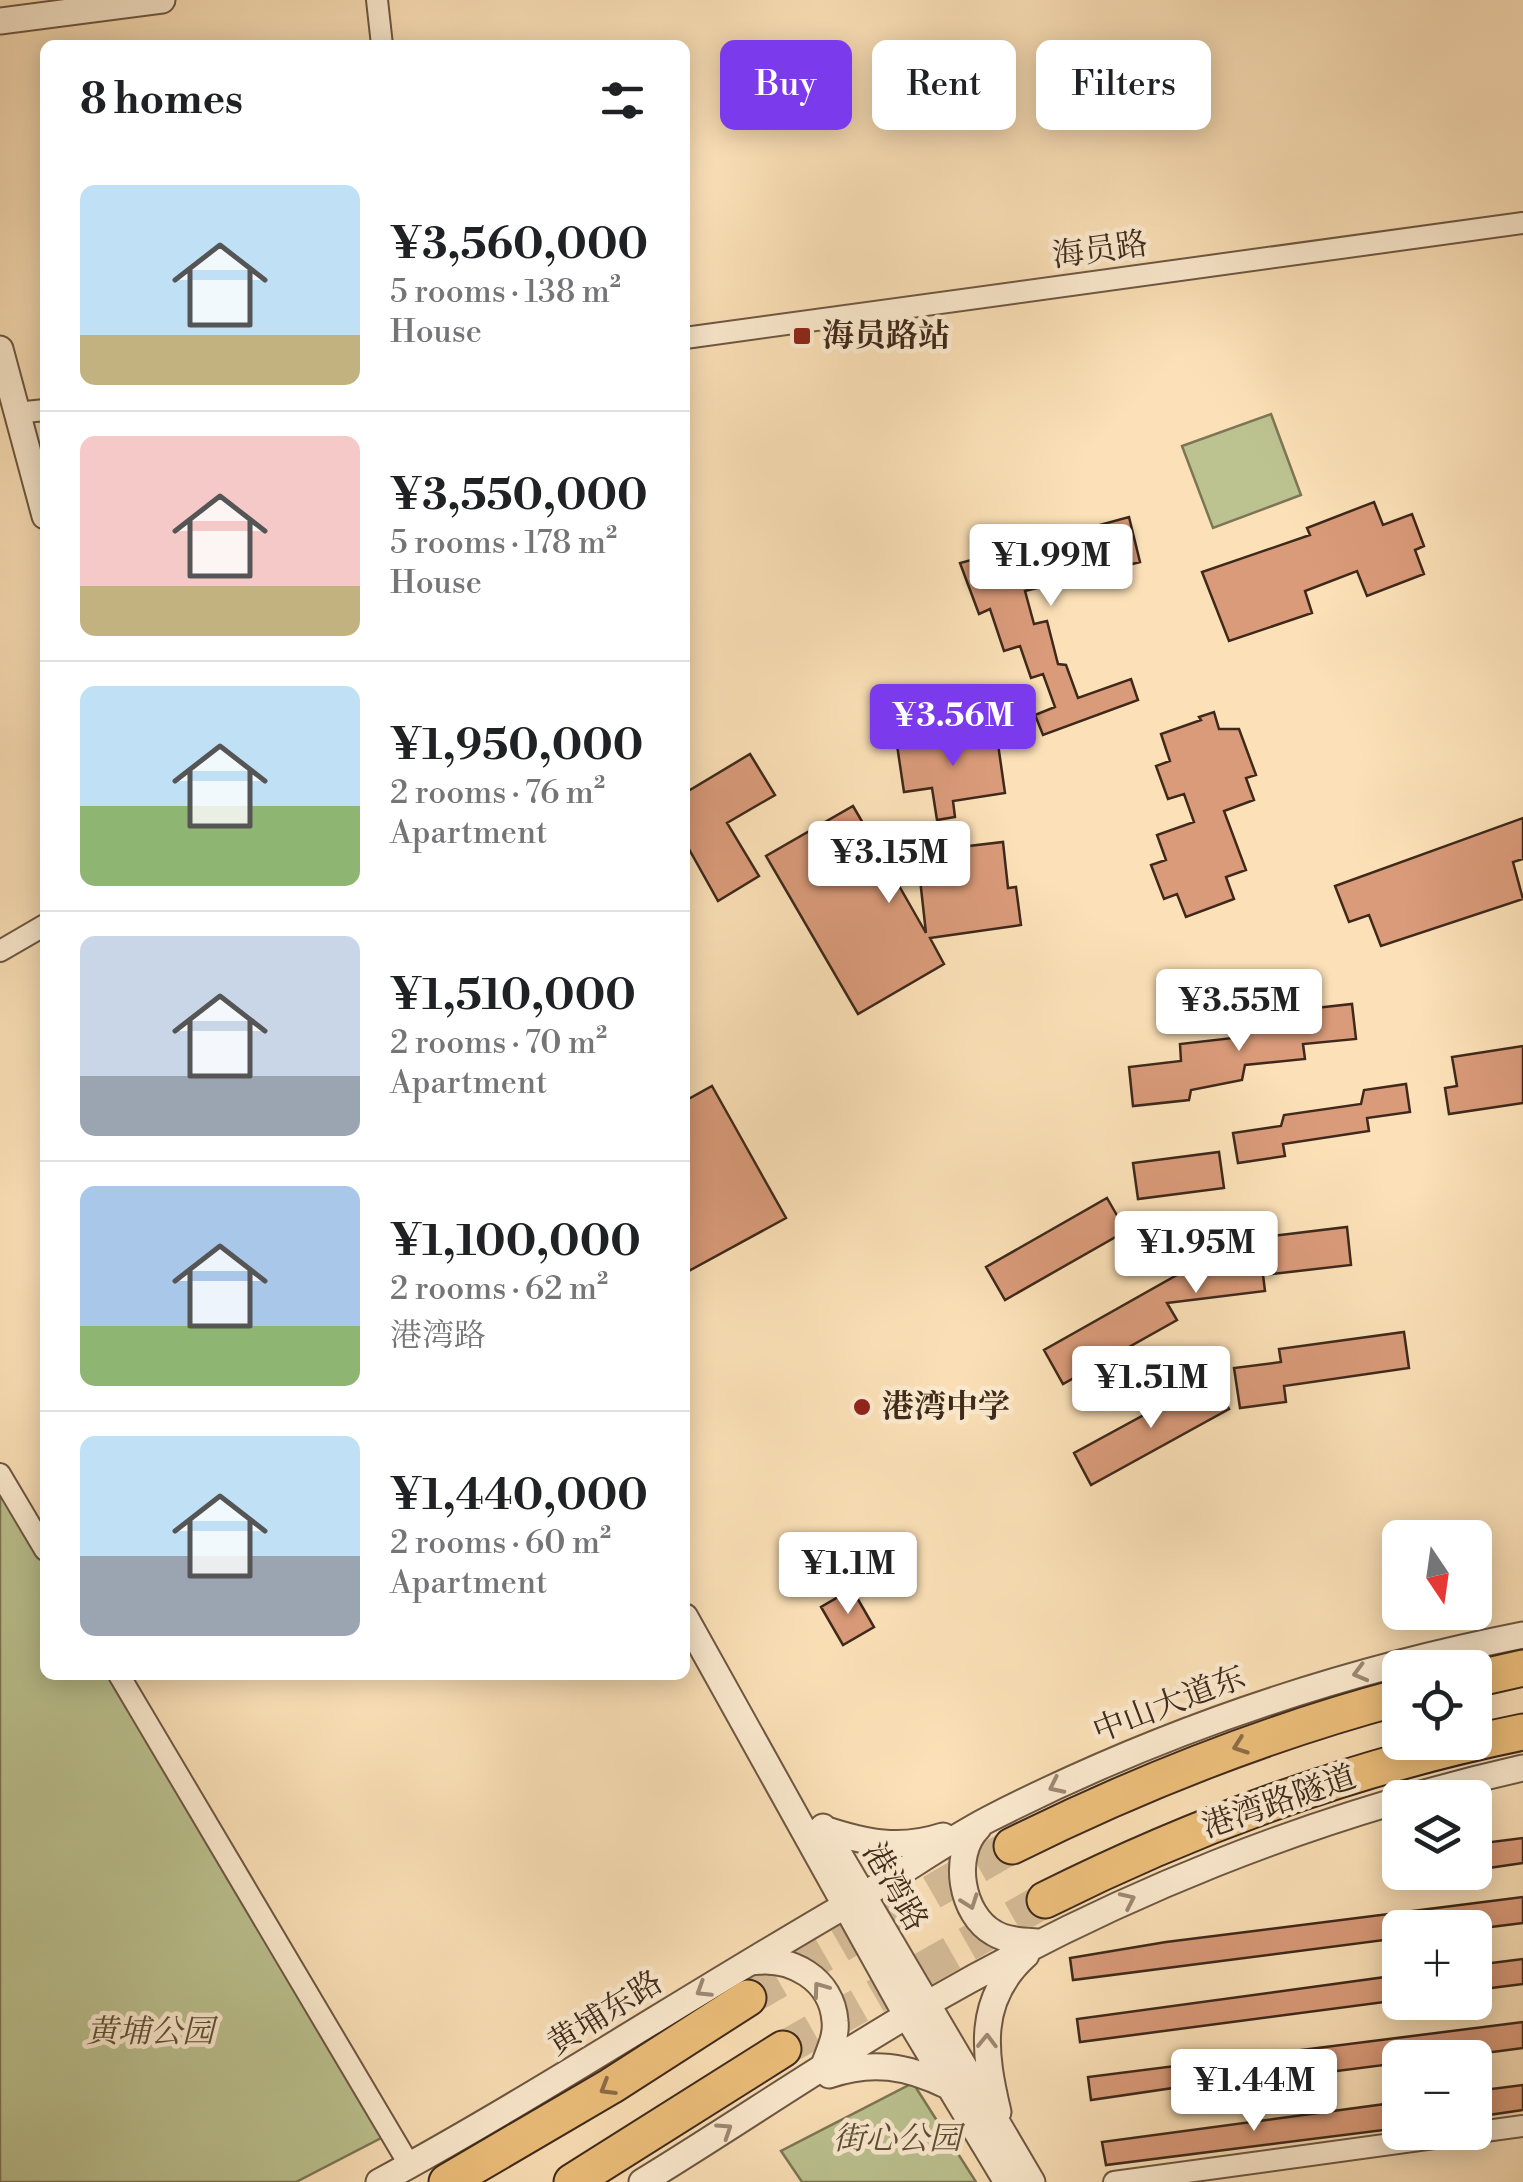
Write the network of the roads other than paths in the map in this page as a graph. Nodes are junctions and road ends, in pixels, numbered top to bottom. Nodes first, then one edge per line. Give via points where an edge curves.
1 (162, 0) edge
2 (378, 0) edge
3 (0, 21) edge
4 (382, 40) edge
5 (1523, 223) edge
6 (690, 337) edge
7 (2, 366) edge
8 (40, 411) edge
9 (16, 413) junction
10 (40, 498) edge
11 (40, 928) edge
12 (0, 951) edge
13 (0, 1474) edge
14 (40, 1542) edge
15 (690, 1625) edge
16 (690, 1626) edge
17 (1523, 1635) edge
18 (1523, 1668) edge
19 (1492, 1674) edge
20 (122, 1680) edge
21 (1382, 1702) edge
22 (1523, 1732) edge
23 (1523, 1768) edge
24 (985, 1821) junction
25 (824, 1829) junction
26 (1012, 1846) tunnel mouth
27 (855, 1900) junction
28 (1045, 1900) tunnel mouth
29 (1040, 1942) junction
30 (747, 1980) junction
31 (916, 2010) junction
32 (783, 2049) tunnel mouth
33 (823, 2068) junction
34 (796, 2086) junction
35 (948, 2086) junction
36 (1523, 2126) edge
37 (1004, 2136) junction
38 (410, 2166) junction
39 (379, 2182) edge
40 (447, 2182) edge
41 (572, 2182) edge
42 (642, 2182) edge
43 (1007, 2182) edge
44 (1032, 2182) edge
45 (1114, 2182) edge

1 - 3 street
2 - 4 street
5 - 6 street, 海员路
7 - 9 street
8 - 9 street
9 - 10 street
11 - 12 street
13 - 14 street
15 - 25 street, 港湾路 via 730,1675
16 - 27 street, 港湾路
17 -> 24 street, 中山大道东 via 1236,1711
18 - 19 highway
20 - 38 street
21 -> 26 highway, 港湾路隧道 via 1203,1760
22 - 28 highway, 港湾路隧道 via 1268,1803
29 -> 23 street via 1252,1846 1398,1798
24 - 25 street via 901,1846
24 - 27 street, 中山大道东
24 -> 29 street via 964,1855 970,1906 994,1934
25 - 27 street, 港湾路
27 - 30 street, 黄埔东路
27 - 31 street, 港湾路
29 - 31 street
37 -> 29 street via 985,2036 1010,1972
33 -> 30 street via 836,2023 824,1989 792,1964 766,1960
30 -> 38 street, 黄埔东路
30 -> 40 highway via 611,2086
31 - 33 street
31 - 35 street, 港湾路
31 - 37 street, 港湾路
32 - 41 highway
33 - 34 street
34 - 35 street via 870,2065 907,2069
42 -> 34 street
35 - 43 street, 港湾路
36 - 45 street
37 - 44 street, 港湾路
38 - 39 street, 黄埔东路

